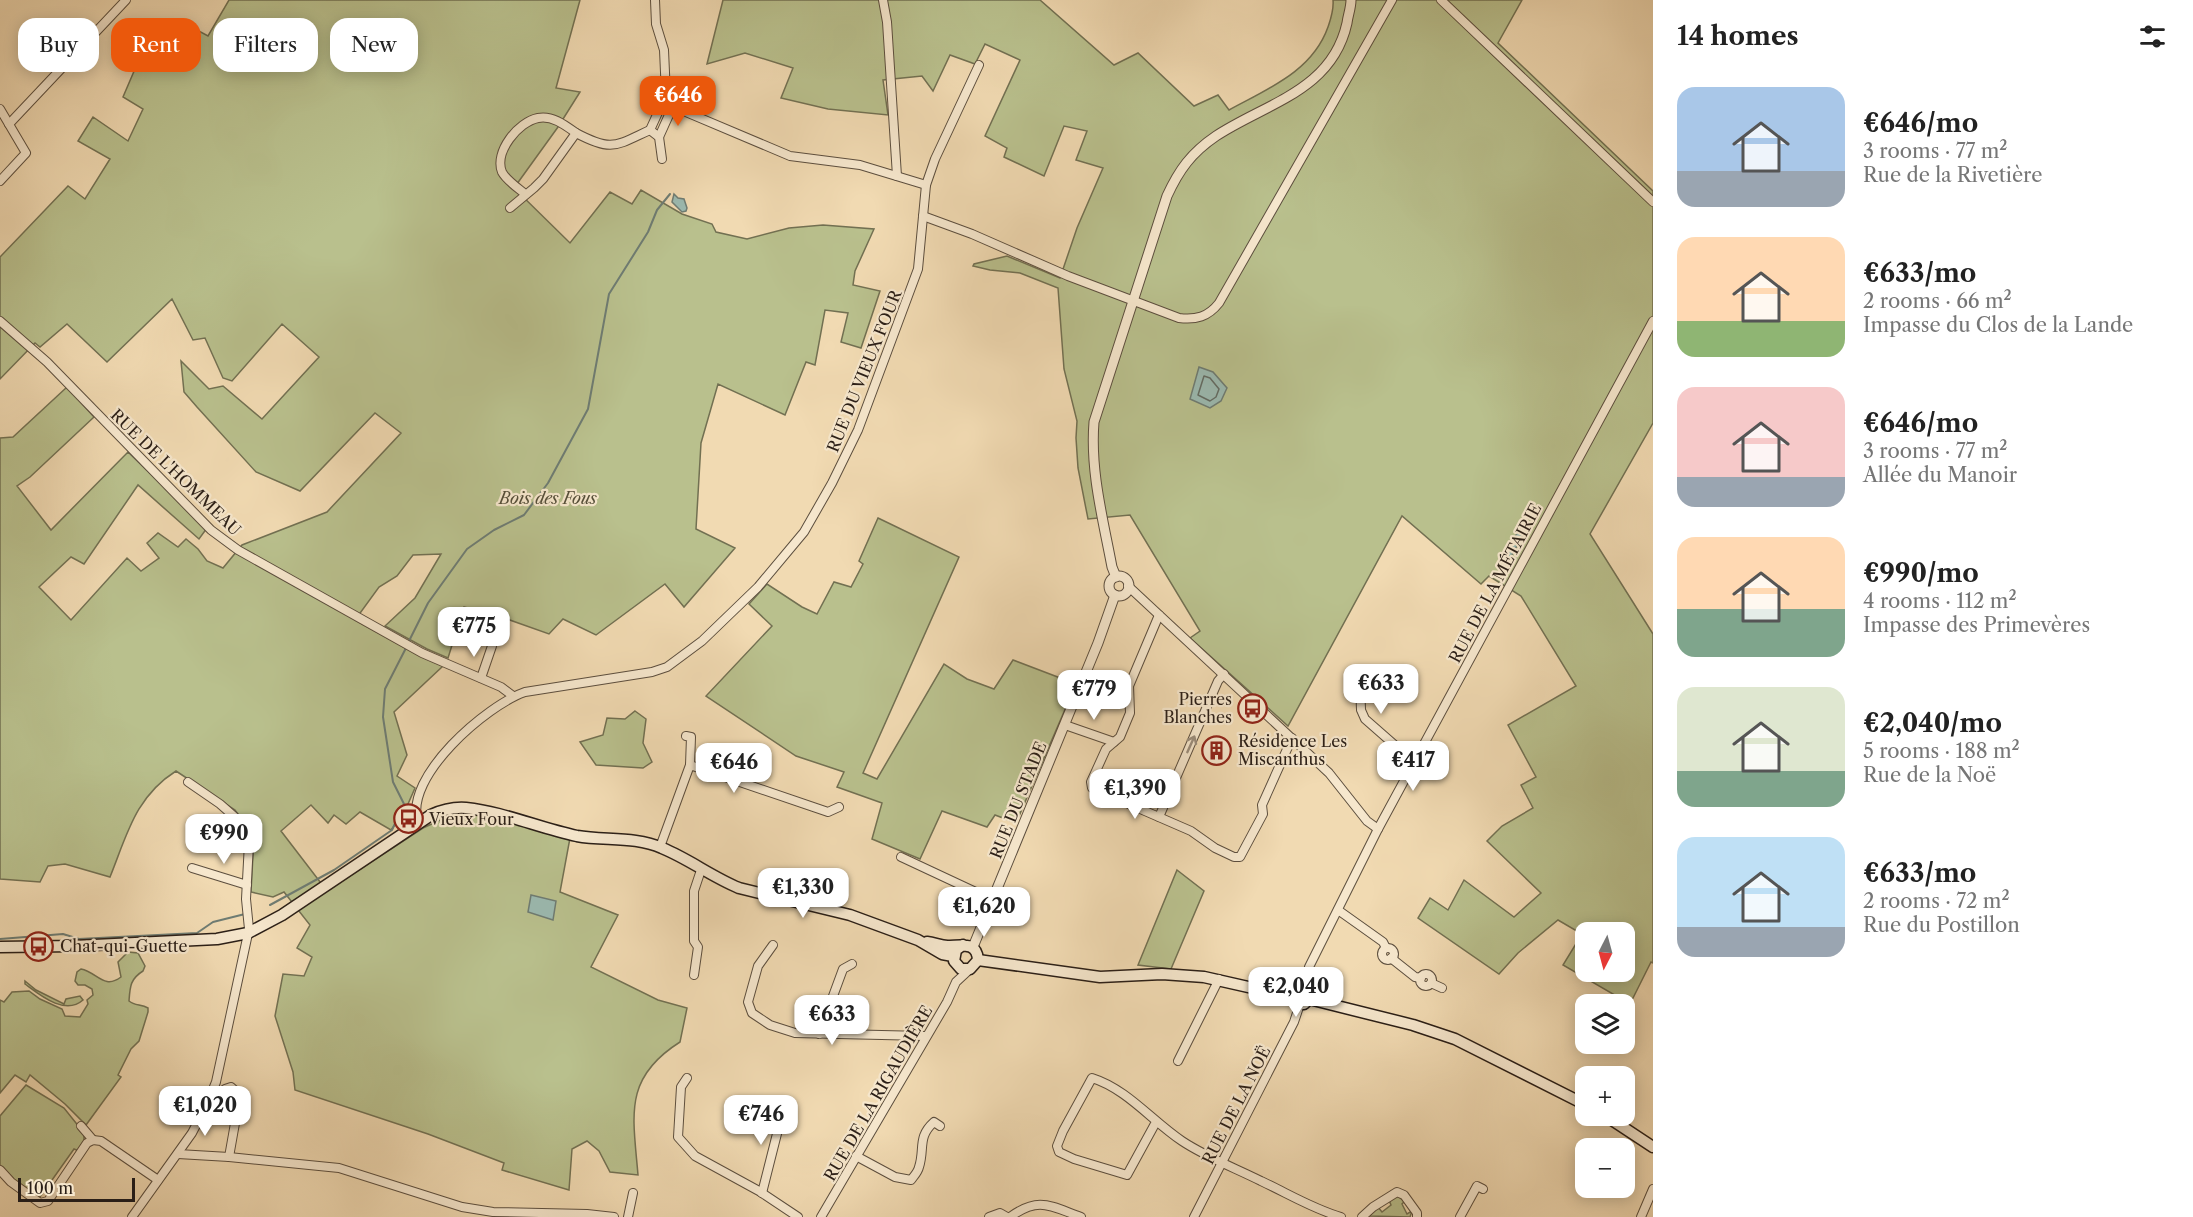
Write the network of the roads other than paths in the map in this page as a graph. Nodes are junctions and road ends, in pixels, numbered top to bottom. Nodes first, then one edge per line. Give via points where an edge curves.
1 (126, 0) edge
2 (655, 0) edge
3 (883, 0) edge
4 (1351, 0) edge
5 (1392, 0) edge
6 (1441, 0) edge
7 (979, 65) dead end
8 (666, 95) junction
9 (673, 106) junction
10 (0, 109) edge
11 (9, 124) junction
12 (650, 130) junction
13 (576, 133) junction
14 (659, 137) junction
15 (662, 159) dead end
16 (897, 176) junction
17 (0, 182) edge
18 (926, 185) junction
19 (525, 195) junction
20 (1653, 202) edge
21 (510, 208) dead end
22 (923, 216) junction
23 (1133, 301) junction
24 (0, 321) edge
25 (1653, 321) edge
26 (1116, 577) junction
27 (1128, 586) junction
28 (1114, 595) junction
29 (1159, 615) junction
30 (492, 646) dead end
31 (1224, 674) junction
32 (481, 678) junction
33 (1354, 678) dead end
34 (513, 696) junction
35 (1065, 725) junction
36 (686, 736) dead end
37 (1292, 738) junction
38 (1114, 742) junction
39 (1414, 762) junction
40 (690, 765) junction
41 (188, 782) dead end
42 (839, 807) dead end
43 (1159, 817) junction
44 (418, 822) junction
45 (1378, 829) junction
46 (660, 847) junction
47 (901, 857) dead end
48 (192, 868) dead end
49 (701, 870) junction
50 (247, 885) junction
51 (993, 900) junction
52 (1338, 910) junction
53 (248, 933) junction
54 (918, 940) junction
55 (773, 945) dead end
56 (75, 946) junction
57 (968, 946) junction
58 (0, 947) edge
59 (0, 952) edge
60 (956, 961) junction
61 (852, 964) dead end
62 (974, 964) junction
63 (694, 975) dead end
64 (1219, 979) junction
65 (956, 982) junction
66 (1442, 988) dead end
67 (1302, 997) junction
68 (819, 1034) junction
69 (926, 1036) junction
70 (1178, 1061) dead end
71 (687, 1078) dead end
72 (1575, 1100) edge
73 (207, 1104) junction
74 (784, 1106) dead end
75 (1156, 1122) junction
76 (81, 1125) dead end
77 (940, 1126) dead end
78 (1621, 1126) edge
79 (93, 1140) junction
80 (1653, 1147) edge
81 (178, 1154) junction
82 (856, 1156) junction
83 (229, 1157) junction
84 (1221, 1161) junction
85 (0, 1170) edge
86 (158, 1180) junction
87 (1483, 1189) dead end
88 (1653, 1189) edge
89 (633, 1192) dead end
90 (762, 1193) junction
91 (132, 1217) edge
92 (614, 1217) edge
93 (628, 1217) edge
94 (798, 1217) edge
95 (821, 1217) edge
96 (988, 1217) edge
97 (1008, 1217) edge
98 (1081, 1217) edge
99 (1194, 1217) edge
100 (1341, 1217) edge
101 (1362, 1217) edge
102 (1417, 1217) edge
103 (1460, 1217) edge
104 (1641, 1217) edge

1 - 11 street
2 - 8 street via 664,50
3 - 16 street
4 - 23 street via 1344,35 1334,57 1316,79 1215,137 1178,172
5 - 23 street via 1211,313 1185,319
6 - 20 street
7 - 18 street, RUE DU VIEUX FOUR via 934,159
8 - 9 street
8 - 12 street
9 - 14 street
9 - 16 street via 790,156 860,165
10 - 11 street
11 - 17 street via 26,151
12 - 13 street via 606,146
12 - 14 street
13 - 19 street via 543,178
13 - 19 street via 557,121 537,118 509,140 500,165 503,175
14 - 15 street
16 - 18 street
18 - 22 street, RUE DU VIEUX FOUR
19 - 21 street
22 - 23 street
22 - 34 street, RUE DU VIEUX FOUR via 918,269 858,430 791,550 702,641 667,667
23 - 26 street via 1096,414 1092,442 1094,473
24 - 32 street, RUE DE L'HOMMEAU via 47,362 211,530 238,550 422,653
25 - 39 street, RUE DE LA MÉTAIRIE
26 - 27 street via 1125,579
26 - 28 street via 1109,585
27 - 28 street via 1124,595
27 - 29 street
28 - 35 street, RUE DU STADE
29 - 31 street
29 - 38 street via 1129,686 1130,712
30 - 32 street
31 - 37 street
43 -> 31 street
32 - 34 street, RUE DE L'HOMMEAU
33 - 39 street via 1360,682 1365,719
34 - 44 street, RUE DU VIEUX FOUR via 482,716 434,766 419,792
35 - 38 street
35 - 51 street, RUE DU STADE
36 - 40 street via 691,736
37 - 43 street via 1262,805 1263,814 1240,857
37 - 45 street
38 - 43 street via 1106,749 1092,788
39 - 45 street, RUE DE LA MÉTAIRIE
40 - 42 street via 828,812
40 - 46 street
41 - 50 street via 237,819 248,838
44 - 46 main road via 441,810 463,808 579,836
44 - 53 main road via 282,915
45 - 52 street, RUE DE LA MÉTAIRIE
46 - 49 main road
47 - 51 street
48 - 50 street
49 - 54 main road via 739,888 850,915
49 - 63 street via 694,891 694,941 698,947
50 - 53 street
51 - 57 street, RUE DU STADE
52 - 66 street via 1391,949 1391,958 1415,976 1429,975 1431,983
52 - 67 street, RUE DE LA MÉTAIRIE via 1309,967
53 - 56 main road via 217,939
53 - 73 street via 216,1082
54 - 57 main road
54 - 60 main road
55 - 68 street via 758,966 748,1002 752,1013 770,1025 795,1033
56 - 58 main road
56 - 59 main road
57 - 60 main road via 956,950
57 - 62 main road via 977,951
60 - 62 main road via 966,970
60 - 65 street, RUE DE LA RIGAUDIÈRE
61 - 68 street via 843,969
62 - 64 main road via 1100,977 1162,974
62 - 65 street, RUE DE LA RIGAUDIÈRE
64 - 67 main road
64 - 70 street
65 - 69 street, RUE DE LA RIGAUDIÈRE
67 - 72 main road via 1413,1025 1455,1040
67 - 84 street, RUE DE LA NOË via 1294,1022
68 - 69 street
69 - 82 street, RUE DE LA RIGAUDIÈRE
71 - 90 street via 681,1087 678,1137 702,1161
73 - 81 street
73 - 83 street via 231,1087 240,1095
74 - 90 street
75 - 75 street via 1127,1175 1074,1159 1059,1152 1057,1146 1092,1078 1102,1081
75 - 84 street via 1185,1143
76 - 79 street
77 - 82 street via 934,1122 926,1130 919,1168 911,1180 895,1177
78 - 80 main road
79 - 85 street via 87,1143 48,1201 40,1203
79 - 86 street
81 - 83 street
81 - 86 street
82 - 95 street, RUE DE LA RIGAUDIÈRE
83 - 92 street via 339,1168 451,1204 493,1212
84 - 99 street, RUE DE LA NOË
84 - 100 street
86 - 91 street
87 - 103 street via 1477,1186
88 - 104 street
89 - 93 street
90 - 94 street
96 - 97 street via 1000,1213
97 - 98 street via 1030,1205 1044,1204
101 - 102 street via 1397,1192 1404,1195

